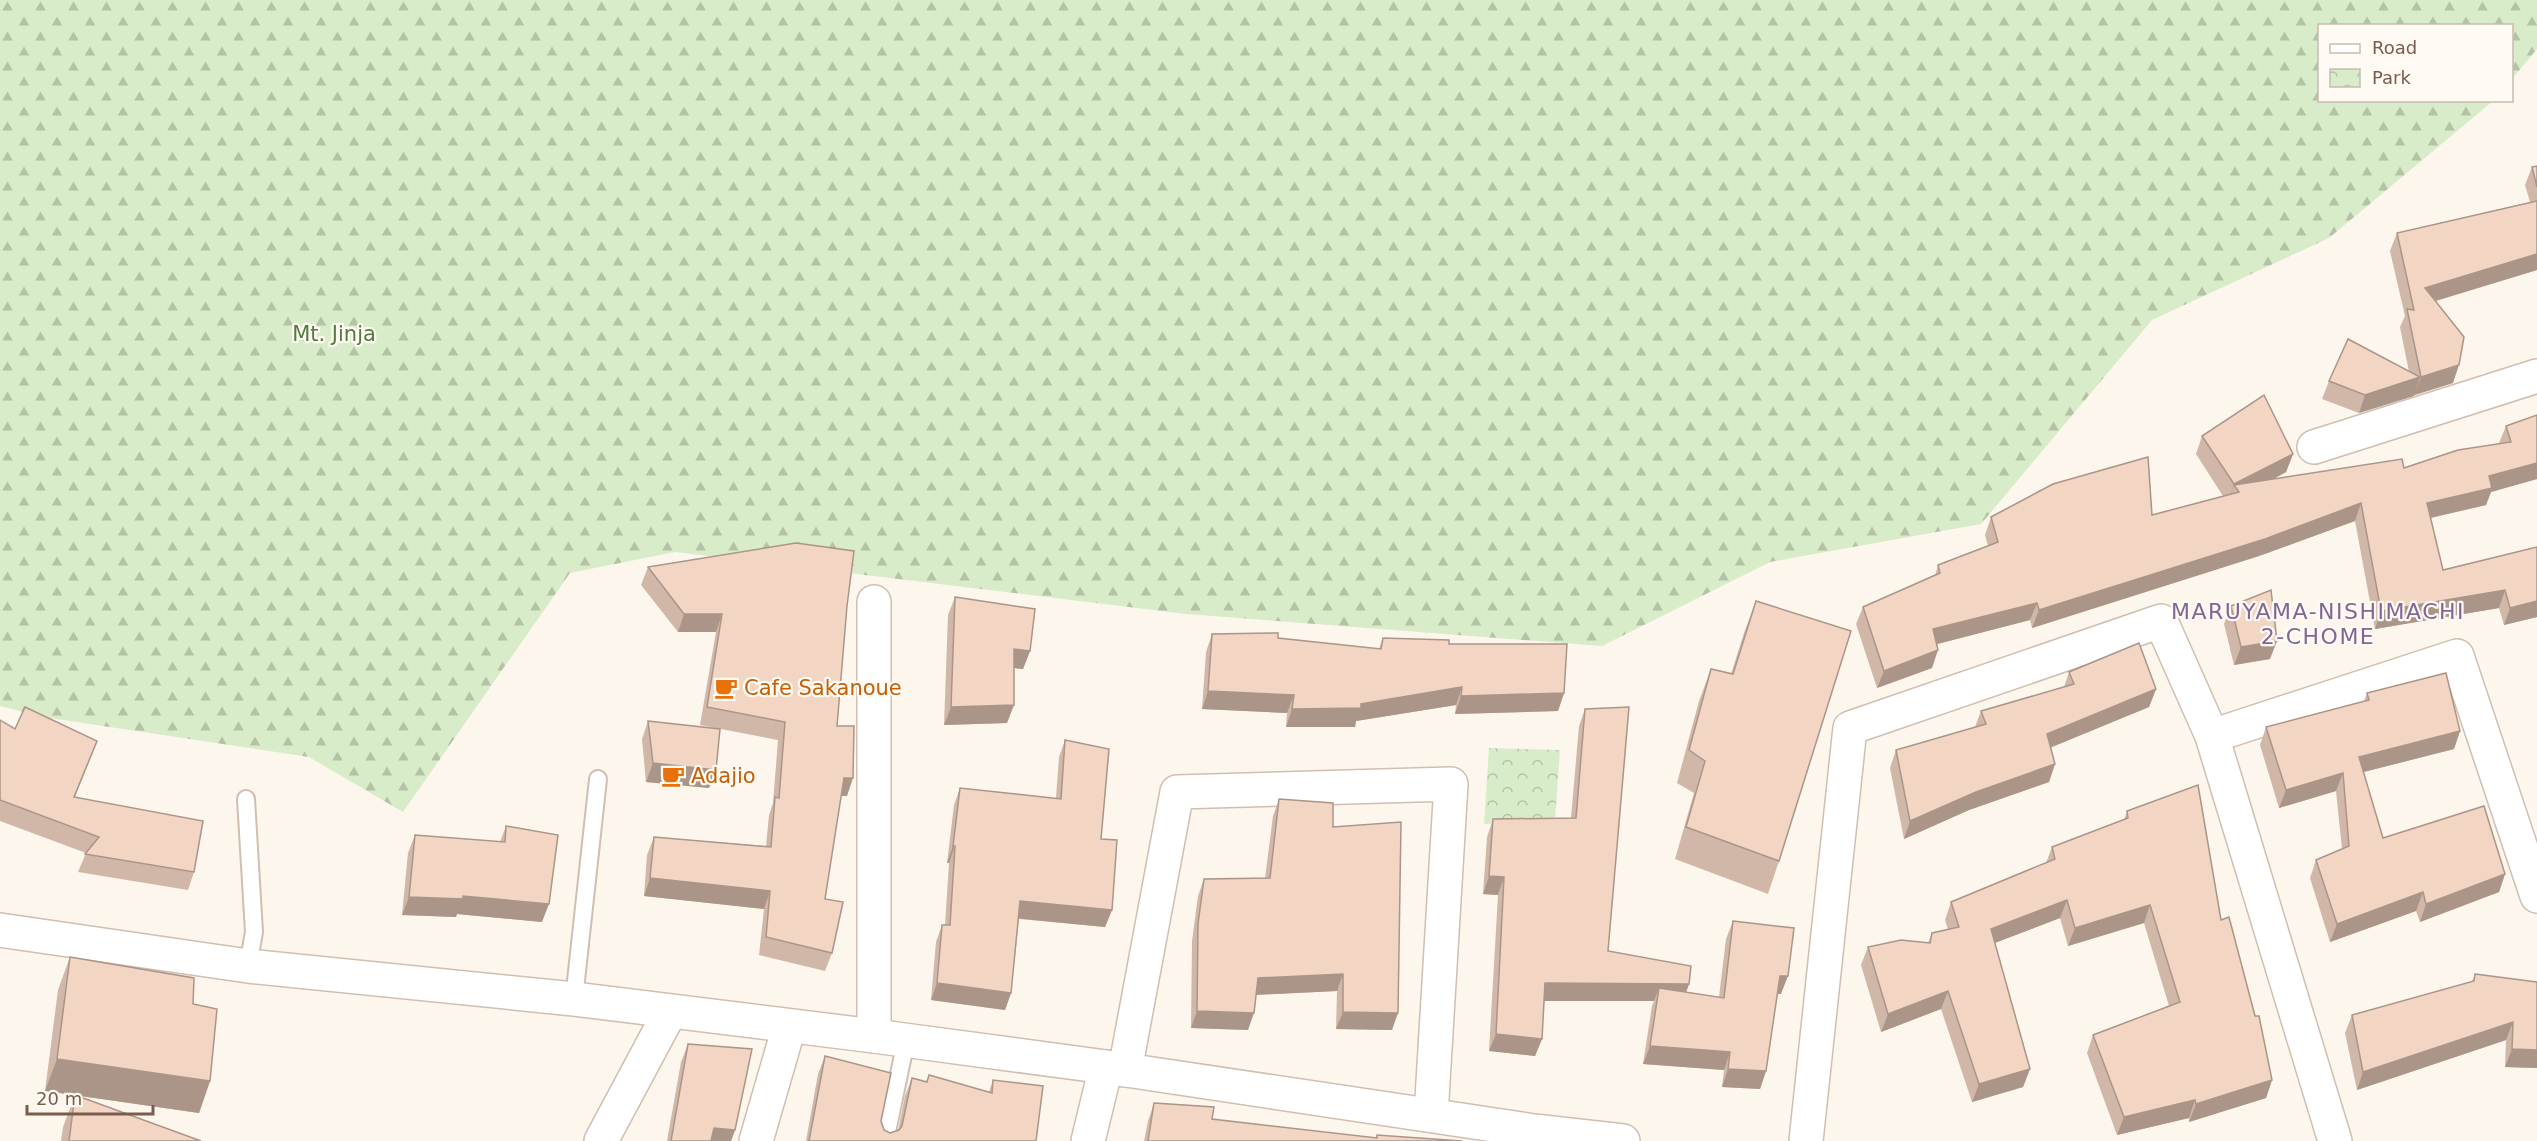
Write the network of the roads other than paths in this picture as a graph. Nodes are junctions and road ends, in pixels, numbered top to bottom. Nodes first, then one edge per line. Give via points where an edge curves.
1 (2537, 376) edge
2 (2314, 447) dead end
3 (874, 602) dead end
4 (2212, 736) junction
5 (598, 779) dead end
6 (246, 799) dead end
7 (2537, 896) edge
8 (0, 930) edge
9 (248, 966) junction
10 (574, 999) junction
11 (670, 1012) junction
12 (789, 1027) junction
13 (874, 1036) junction
14 (906, 1041) junction
15 (1115, 1069) junction
16 (1431, 1115) junction
17 (1532, 1136) edge
18 (601, 1141) edge
19 (756, 1141) edge
20 (885, 1141) edge
21 (1088, 1141) edge
22 (1623, 1141) edge
23 (1806, 1141) edge
24 (2336, 1141) edge

1 - 2 street
3 - 13 street
4 - 7 street via 2457,656
4 - 23 street via 2161,621 1850,728
4 - 24 street
5 - 10 lane
6 - 9 lane via 254,932
8 - 9 street
9 - 10 street
10 - 11 street
11 - 12 street
11 - 18 street
12 - 13 street
12 - 19 street
13 - 14 street
14 - 15 street
14 - 20 lane
15 - 16 street
15 - 16 street via 1177,792 1451,784
15 - 21 street
16 - 17 street
17 - 22 street

